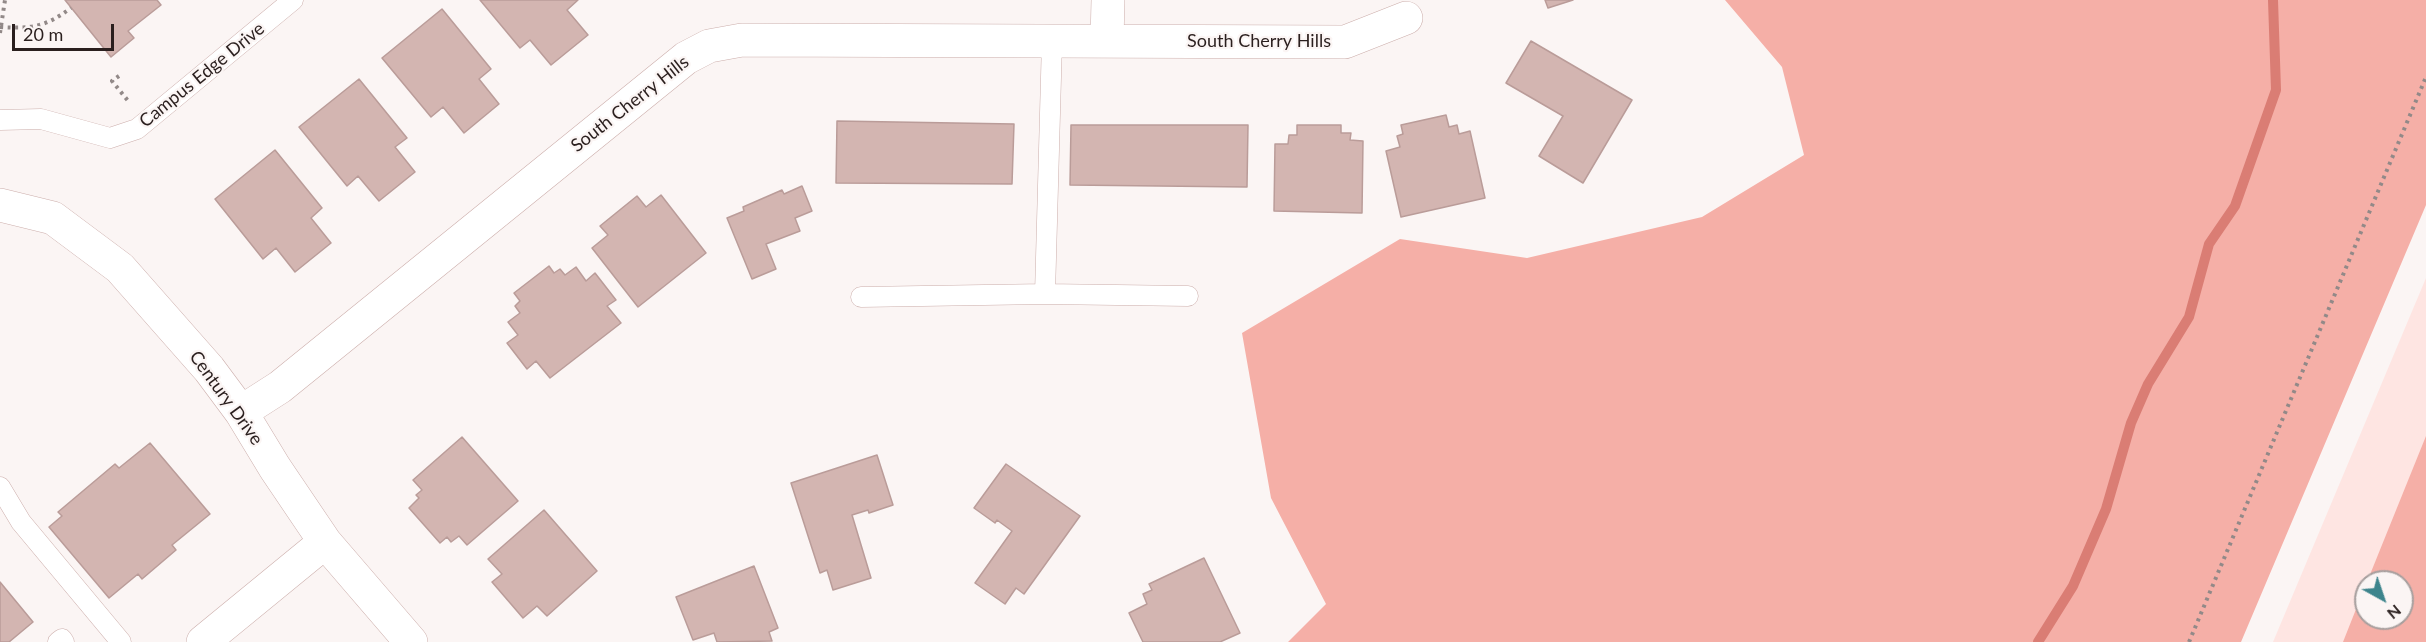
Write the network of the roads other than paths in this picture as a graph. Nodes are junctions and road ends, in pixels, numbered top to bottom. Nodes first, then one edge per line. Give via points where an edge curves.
1 (293, 0) edge
2 (1108, 0) edge
3 (1406, 18) dead end
4 (1052, 41) junction
5 (1107, 41) junction
6 (0, 120) edge
7 (0, 206) edge
8 (1045, 294) junction
9 (1188, 296) dead end
10 (861, 297) dead end
11 (241, 412) junction
12 (0, 488) edge
13 (325, 542) junction
14 (58, 642) edge
15 (64, 642) edge
16 (122, 642) edge
17 (203, 642) edge
18 (411, 642) edge

1 - 6 lane, Campus Edge Drive via 137,129 110,138 41,119
2 - 5 street
3 - 5 street, South Cherry Hills via 1345,42
4 - 5 street, South Cherry Hills
4 - 8 lane
4 - 11 street, South Cherry Hills via 742,40 709,46 686,58 280,387
7 - 11 street, Century Drive via 53,218 120,268 209,369
8 - 9 lane
8 - 10 lane
11 - 13 street, Century Drive
12 - 16 lane via 21,522
13 - 17 street
13 - 18 street, Century Drive
14 - 15 lane

